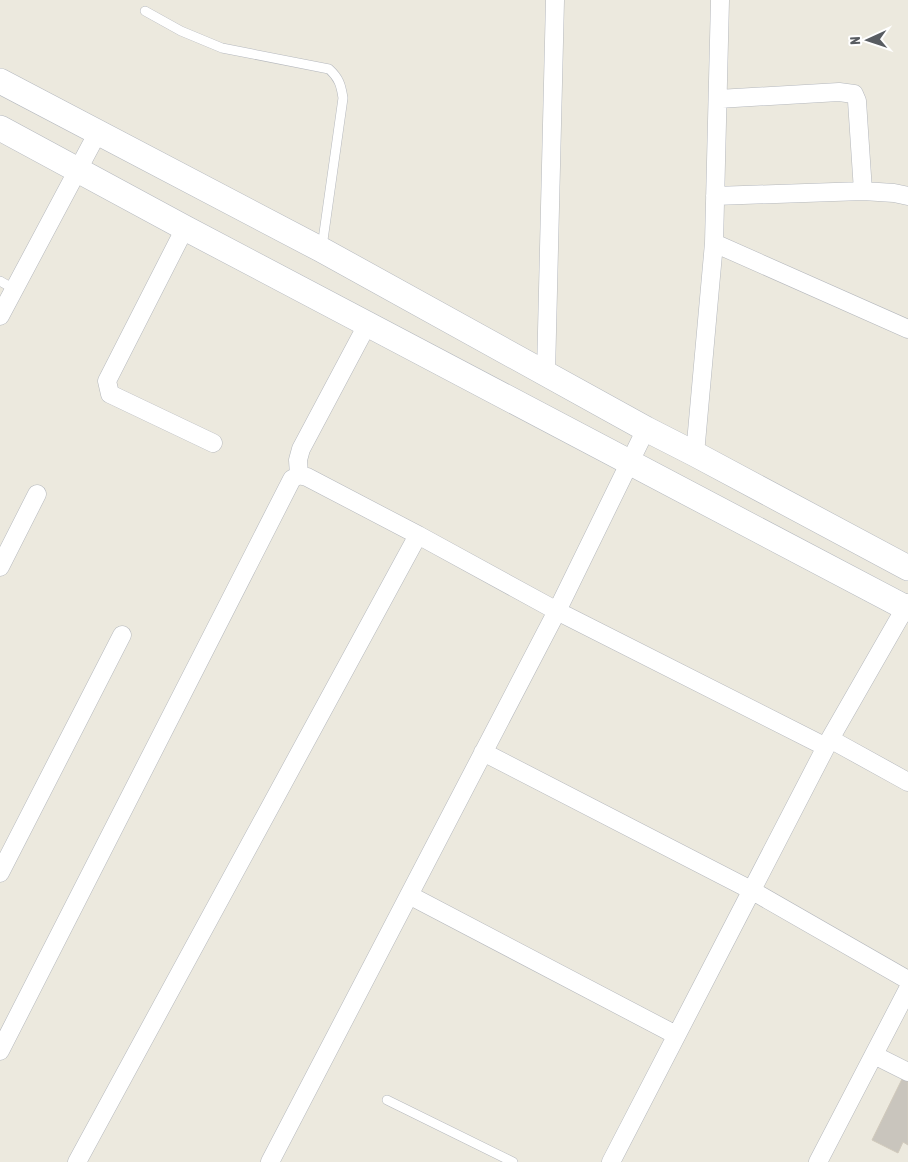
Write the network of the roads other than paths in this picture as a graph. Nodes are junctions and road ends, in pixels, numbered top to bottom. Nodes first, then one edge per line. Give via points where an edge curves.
1 (555, 0) edge
2 (720, 0) edge
3 (146, 11) dead end
4 (0, 81) edge
5 (718, 99) junction
6 (0, 128) edge
7 (98, 132) junction
8 (78, 169) junction
9 (864, 191) junction
10 (715, 196) junction
11 (908, 196) edge
12 (185, 228) junction
13 (714, 243) junction
14 (322, 250) junction
15 (7, 285) edge
16 (0, 316) edge
17 (368, 323) junction
18 (908, 329) edge
19 (546, 373) junction
20 (646, 429) junction
21 (213, 443) dead end
22 (695, 454) junction
23 (630, 463) junction
24 (299, 475) junction
25 (37, 494) dead end
26 (418, 534) junction
27 (0, 567) edge
28 (908, 568) edge
29 (907, 607) edge
30 (556, 611) junction
31 (122, 635) dead end
32 (828, 743) junction
33 (483, 752) junction
34 (908, 782) edge
35 (0, 873) edge
36 (751, 890) junction
37 (409, 895) junction
38 (908, 980) edge
39 (908, 989) edge
40 (676, 1035) junction
41 (0, 1051) edge
42 (874, 1055) junction
43 (908, 1072) edge
44 (387, 1100) dead end
45 (77, 1162) edge
46 (270, 1162) edge
47 (513, 1162) edge
48 (611, 1162) edge
49 (818, 1162) edge

1 - 19 street
2 - 5 street
3 - 14 lane via 180,31 222,48 329,69 337,76 343,98
4 - 7 main road
5 - 9 street via 839,92 854,94
5 - 10 street
6 - 8 main road
7 - 8 street
7 - 14 main road
8 - 12 main road
8 - 15 street
9 - 10 street
9 - 11 street
10 - 13 street
12 - 17 main road
12 - 21 street via 108,381 108,388 110,394
13 - 18 street
13 - 22 street
14 - 19 main road
15 - 16 street
17 - 23 main road
17 - 24 street via 301,449
19 - 20 main road
20 - 22 main road
20 - 23 street
22 - 28 main road
23 - 29 main road
23 - 30 street
24 - 26 street
24 - 41 street via 292,479
25 - 27 street
26 - 30 street
26 - 45 street
29 - 32 street
30 - 32 street
30 - 33 street
31 - 35 street
32 - 34 street
32 - 36 street
33 - 36 street
33 - 37 street
36 - 38 street
36 - 40 street
37 - 40 street
37 - 46 street
39 - 42 street
40 - 48 street
42 - 43 street
42 - 49 street
44 - 47 lane

